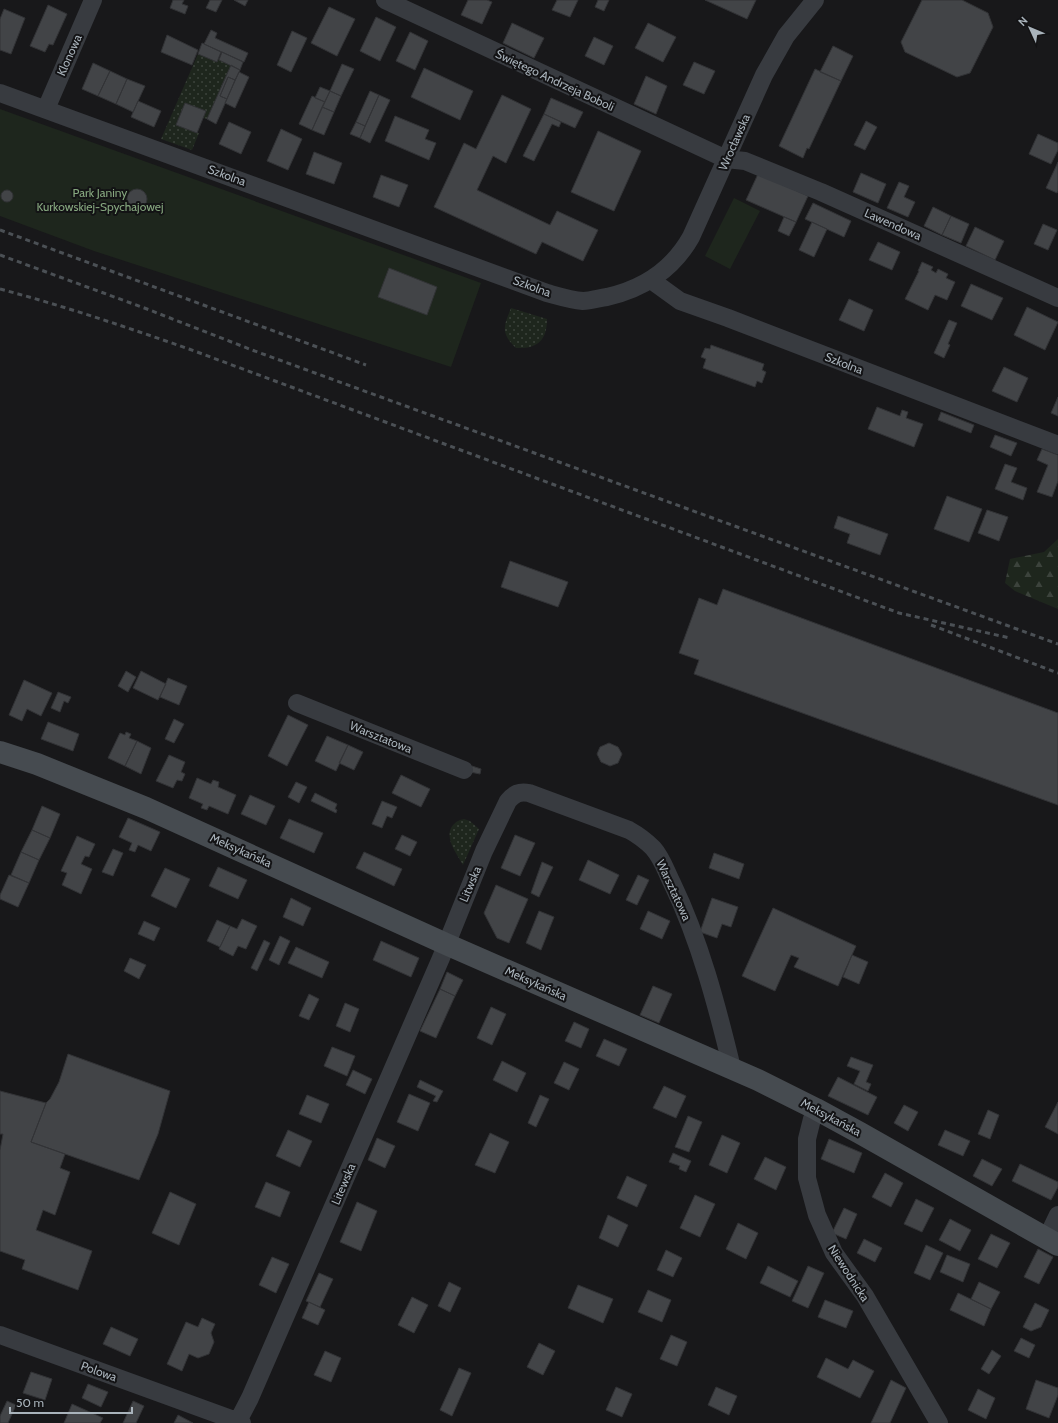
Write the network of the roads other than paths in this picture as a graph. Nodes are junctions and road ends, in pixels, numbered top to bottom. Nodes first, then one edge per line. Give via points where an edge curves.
1 (93, 0) edge
2 (385, 0) edge
3 (815, 0) edge
4 (0, 93) edge
5 (46, 109) junction
6 (726, 159) junction
7 (651, 280) junction
8 (1058, 298) edge
9 (1058, 446) edge
10 (297, 703) dead end
11 (0, 752) edge
12 (464, 770) dead end
13 (496, 826) joint
14 (446, 944) junction
15 (732, 1068) junction
16 (816, 1109) junction
17 (1058, 1215) edge
18 (1052, 1242) edge
19 (0, 1335) edge
20 (934, 1420) edge
21 (239, 1422) edge

1 - 5 street, Klonowa
2 - 6 street, Świętego Andrzeja Boboli
3 - 6 street, Wrocławska via 775,54
4 - 5 street, Szkolna
5 - 7 street, Szkolna via 547,293 583,301 624,293
6 - 7 street, Wrocławska via 684,250
6 - 8 street, Lawendowa via 745,161 821,192
7 - 9 street, Szkolna via 680,301
10 - 12 street, Warsztatowa
11 - 14 street, Meksykańska via 37,764 146,808
13 - 14 street, Litwska
13 - 15 street, Warsztatowa via 512,795 519,792 529,793 629,830 653,849 684,908 719,1014
14 - 15 street, Meksykańska
14 - 21 street, Litewska
15 - 16 street, Meksykańska
16 - 18 street, Meksykańska
16 - 20 street, Niewodnicka via 808,1139 808,1178 817,1216 834,1253 865,1296
17 - 18 street
19 - 21 street, Polowa

